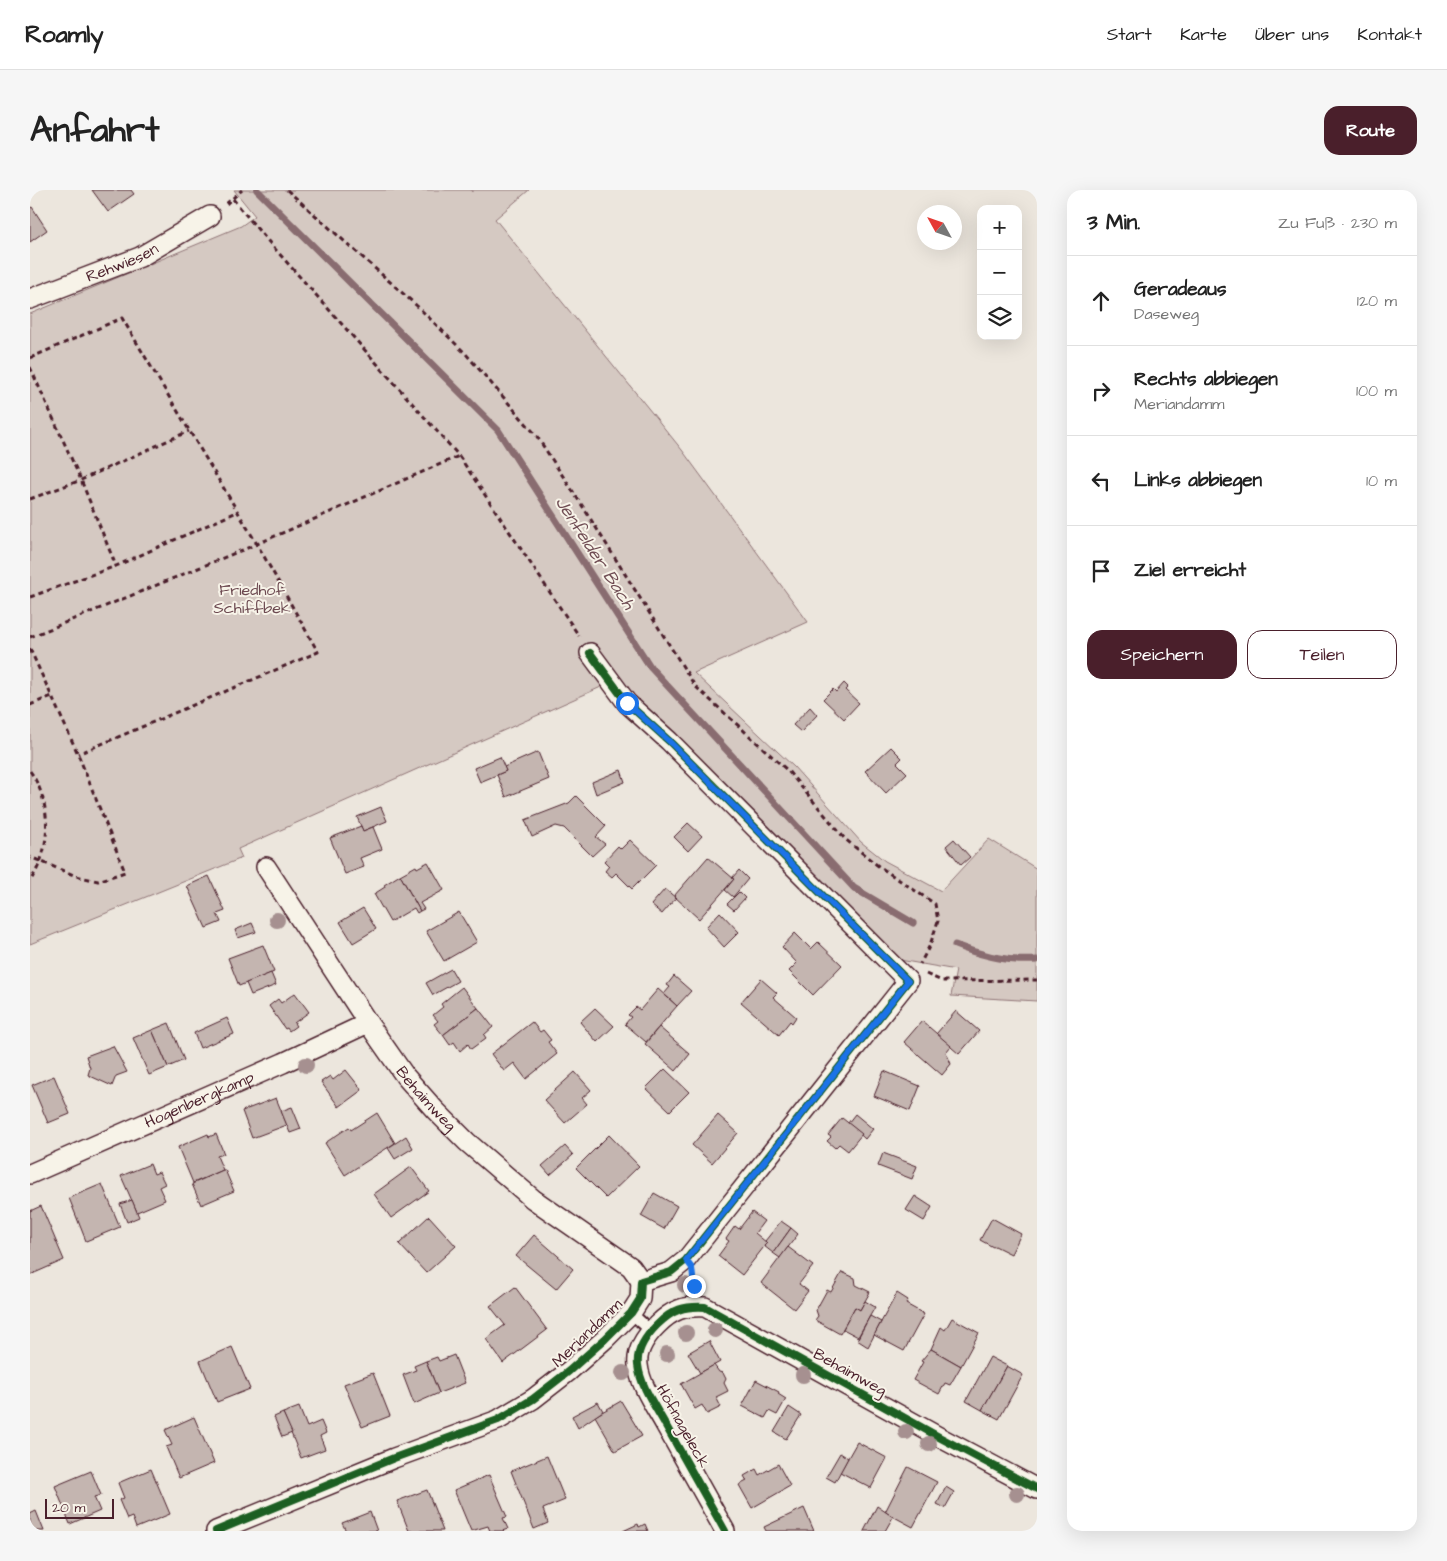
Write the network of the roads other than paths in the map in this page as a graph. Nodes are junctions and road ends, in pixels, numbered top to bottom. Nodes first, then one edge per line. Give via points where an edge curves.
1 (210, 216) dead end
2 (30, 299) edge
3 (590, 653) road end
4 (266, 867) dead end
5 (368, 1023) junction
6 (30, 1174) edge
7 (640, 1281) junction
8 (631, 1313) junction
9 (651, 1331) junction
10 (1037, 1489) edge
11 (216, 1531) edge
12 (725, 1531) edge

1 - 2 street, Rehwiesen via 140,257
3 - 7 street via 627,703 912,975 686,1260 671,1272
4 - 5 street, Behaimweg
5 - 6 street, Hogenbergkamp
5 - 7 street, Behaimweg via 405,1076 467,1142 534,1200 631,1267
7 - 8 street, Meriandamm via 640,1299
8 - 9 lane
8 - 11 street, Meriandamm via 569,1372 498,1420 394,1458
9 - 10 street, Behaimweg via 676,1310 688,1306 705,1307
9 - 12 street, Höfnageleck via 638,1354 639,1373

